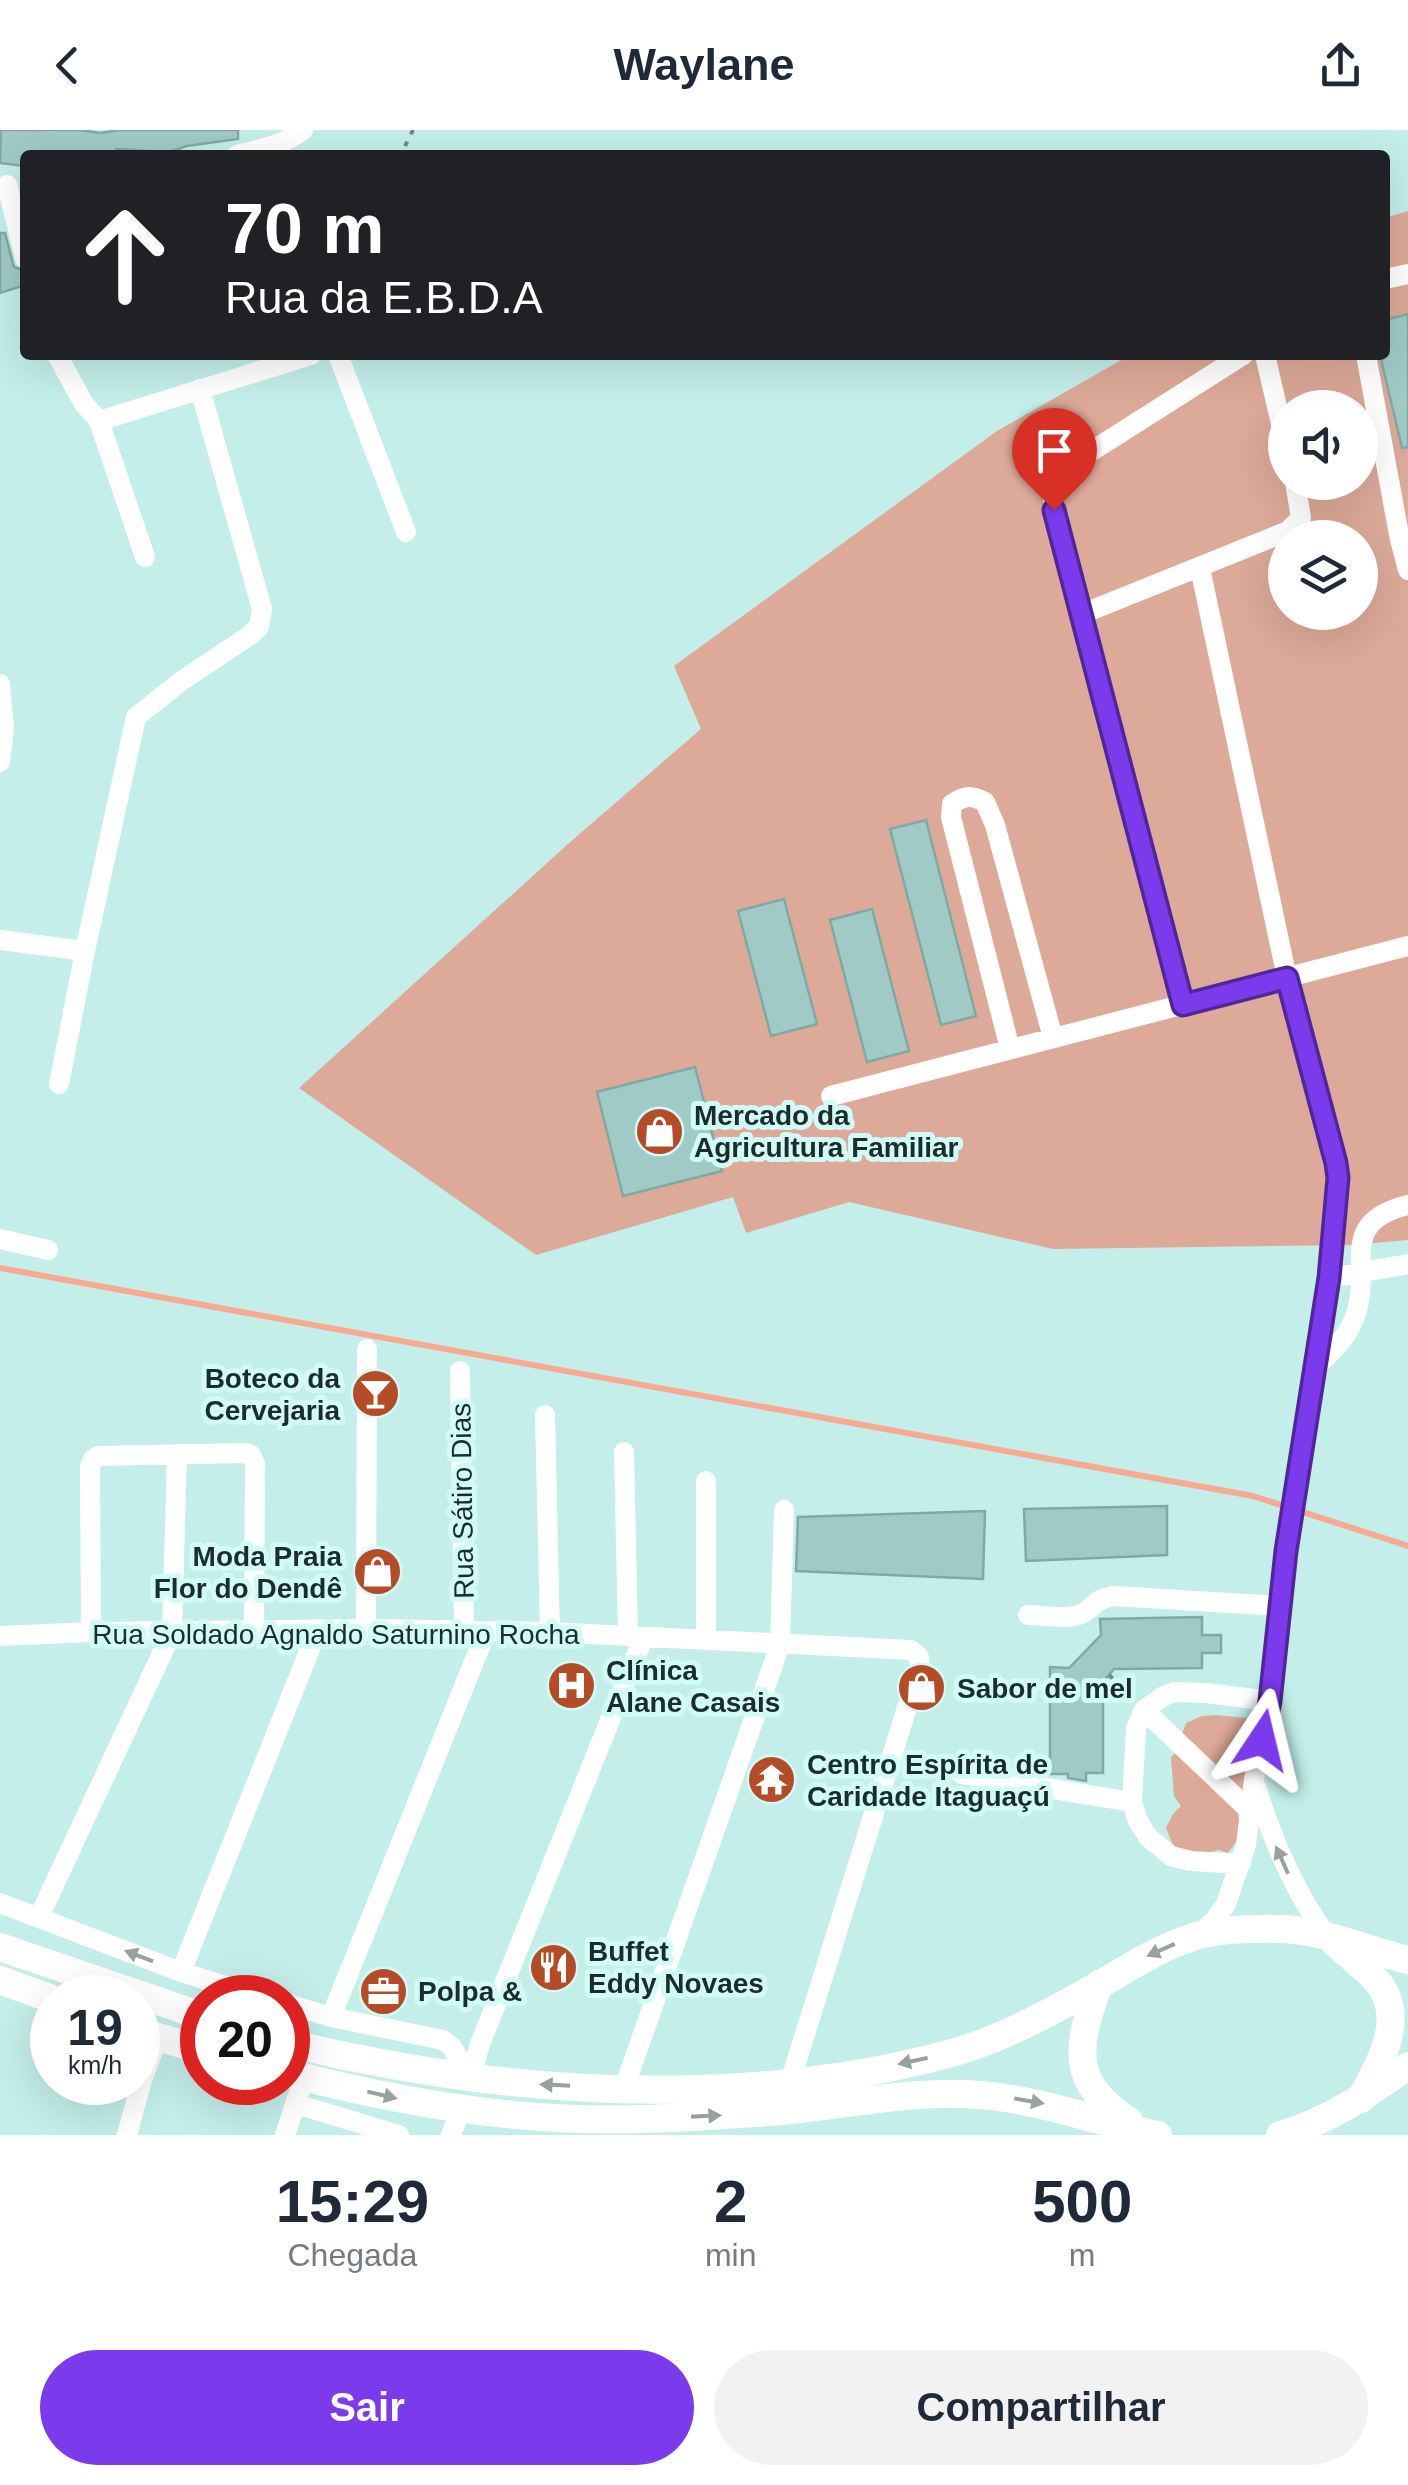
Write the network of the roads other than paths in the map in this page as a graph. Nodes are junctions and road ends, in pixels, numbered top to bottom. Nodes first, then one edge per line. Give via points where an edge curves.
1 (303, 130) edge
2 (256, 150) edge
3 (11, 184) edge
4 (20, 232) edge
5 (60, 360) edge
6 (295, 360) edge
7 (340, 360) edge
8 (1235, 360) edge
9 (1266, 360) edge
10 (1367, 360) edge
11 (200, 389) junction
12 (1273, 390) edge
13 (99, 421) junction
14 (1298, 500) edge
15 (406, 532) dead end
16 (1404, 539) edge
17 (145, 557) dead end
18 (1200, 568) junction
19 (1408, 570) edge
20 (1082, 614) junction
21 (0, 684) edge
22 (0, 762) edge
23 (0, 940) edge
24 (1408, 946) edge
25 (84, 951) junction
26 (1287, 978) junction
27 (1183, 1005) junction
28 (1053, 1038) junction
29 (1010, 1050) junction
30 (59, 1084) dead end
31 (831, 1096) dead end
32 (1408, 1205) edge
33 (0, 1239) edge
34 (48, 1250) dead end
35 (1408, 1264) edge
36 (1362, 1273) junction
37 (1329, 1278) junction
38 (368, 1349) dead end
39 (1315, 1368) junction
40 (460, 1371) dead end
41 (545, 1415) dead end
42 (624, 1452) dead end
43 (178, 1454) junction
44 (706, 1481) dead end
45 (784, 1510) dead end
46 (1279, 1606) junction
47 (1028, 1614) dead end
48 (318, 1629) junction
49 (366, 1629) junction
50 (254, 1630) junction
51 (464, 1631) junction
52 (90, 1632) junction
53 (172, 1632) junction
54 (486, 1632) junction
55 (550, 1632) junction
56 (0, 1636) edge
57 (636, 1637) junction
58 (706, 1639) junction
59 (780, 1645) junction
60 (1270, 1701) junction
61 (1144, 1710) junction
62 (962, 1774) dead end
63 (1254, 1778) junction
64 (1132, 1802) junction
65 (1249, 1810) junction
66 (1241, 1864) junction
67 (0, 1903) edge
68 (40, 1917) junction
69 (1325, 1934) junction
70 (1198, 1935) junction
71 (0, 1947) edge
72 (1408, 1960) edge
73 (181, 1972) junction
74 (191, 1975) edge
75 (1, 1984) edge
76 (1099, 1984) junction
77 (30, 1993) edge
78 (180, 2008) edge
79 (310, 2011) edge
80 (331, 2018) junction
81 (310, 2049) edge
82 (1408, 2066) edge
83 (470, 2079) junction
84 (790, 2082) junction
85 (310, 2086) edge
86 (624, 2088) junction
87 (310, 2091) edge
88 (1361, 2099) junction
89 (135, 2105) edge
90 (291, 2105) edge
91 (456, 2122) edge
92 (1114, 2129) edge
93 (1153, 2134) edge
94 (127, 2135) edge
95 (285, 2135) edge
96 (399, 2135) edge
97 (1280, 2135) edge

1 - 2 street
3 - 4 street
5 - 13 street
6 - 11 street
7 - 15 street
8 - 20 street via 1056,479 1054,510
9 - 12 street
10 - 16 street
11 - 13 street
11 - 25 street via 262,618 249,636 136,718
13 - 17 street
14 - 18 street via 1302,518 1288,532
16 - 19 street
18 - 20 street
18 - 26 street
20 - 27 street
21 - 22 street
23 - 25 street
24 - 26 street
25 - 30 street
26 - 27 street
26 - 37 street via 1336,1163
27 - 28 street
28 - 29 street
28 - 29 street via 994,825 985,802 961,798 952,804 951,818
29 - 31 street
32 - 36 street via 1368,1224
33 - 34 street
35 - 36 street
36 - 37 street
36 - 39 street via 1356,1316
37 - 39 street
38 - 49 street
39 - 46 street
40 - 51 street, Rua Sátiro Dias
41 - 55 street
42 - 57 street
43 - 50 street via 252,1455
43 - 52 street via 92,1459
43 - 53 street
44 - 58 street
45 - 59 street
46 - 47 street via 1112,1596 1073,1616
46 - 60 street
48 - 49 street, Rua Soldado Agnaldo Saturnino Rocha
48 - 50 street, Rua Soldado Agnaldo Saturnino Rocha
48 - 73 street
49 - 51 street, Rua Soldado Agnaldo Saturnino Rocha
50 - 53 street, Rua Soldado Agnaldo Saturnino Rocha
51 - 54 street, Rua Soldado Agnaldo Saturnino Rocha
52 - 53 street, Rua Soldado Agnaldo Saturnino Rocha
52 - 56 street, Rua Soldado Agnaldo Saturnino Rocha
53 - 68 street
54 - 55 street, Rua Soldado Agnaldo Saturnino Rocha
54 - 80 street
55 - 57 street, Rua Soldado Agnaldo Saturnino Rocha
57 - 58 street, Rua Soldado Agnaldo Saturnino Rocha
57 - 83 street
58 - 59 street, Rua Soldado Agnaldo Saturnino Rocha
59 - 84 street, Rua Soldado Agnaldo Saturnino Rocha via 911,1650 920,1666
59 - 86 street
60 - 61 street via 1174,1692
60 - 63 street
61 - 64 street via 1136,1728
61 - 65 street
62 - 64 street
63 - 65 street
69 -> 63 street via 1291,1882
64 - 66 street via 1148,1836 1172,1856
65 - 66 street
66 - 70 street via 1226,1904
67 - 68 street
73 -> 68 street
69 - 70 main road via 1283,1929
69 - 72 main road
69 - 88 main road via 1380,1984 1390,2010 1384,2054
70 -> 76 main road
71 - 78 main road
73 - 74 street
75 - 77 main road
76 -> 84 main road via 1019,2028 949,2054
76 - 93 main road via 1083,2038 1086,2076 1110,2109
79 - 80 street
80 - 83 street via 443,2040
81 - 83 main road
82 - 88 main road
86 -> 83 main road
84 - 86 main road
85 -> 91 main road via 395,2098
87 - 96 street
88 - 97 main road
89 - 94 street
90 - 95 street
91 -> 92 main road via 638,2120 977,2094 1047,2104
92 - 93 main road

